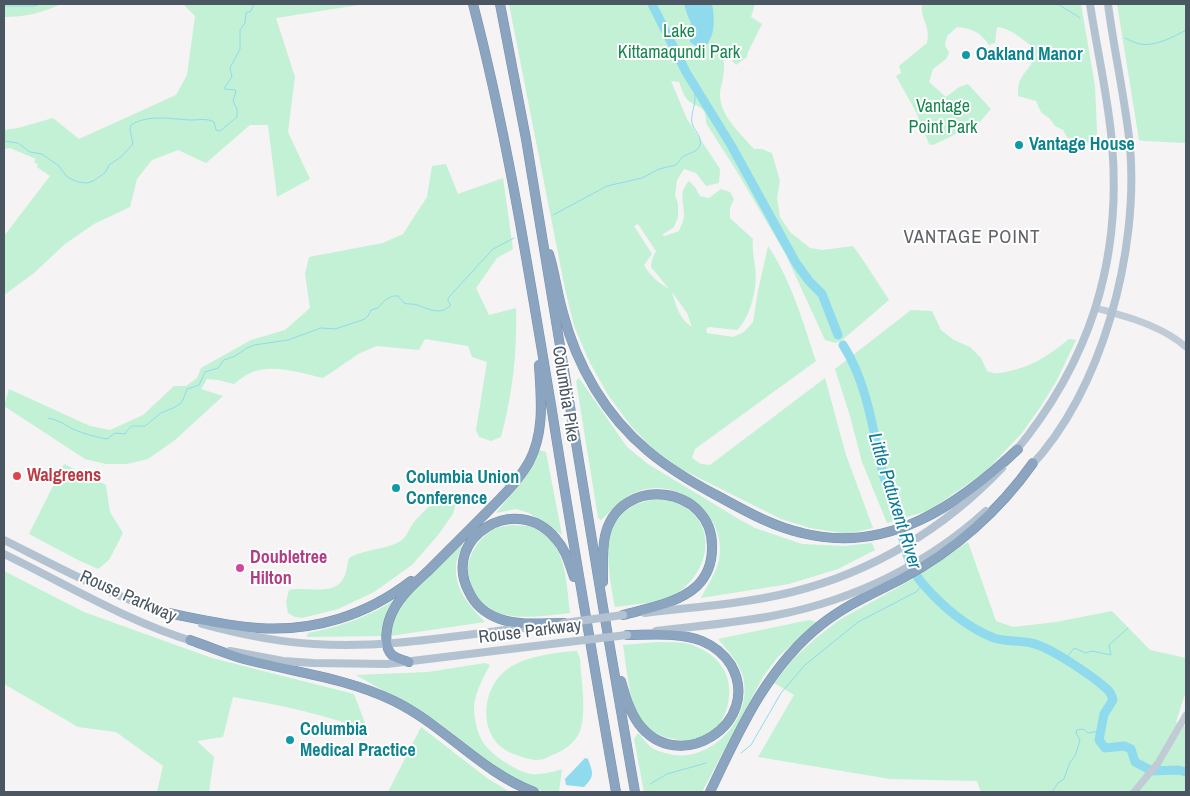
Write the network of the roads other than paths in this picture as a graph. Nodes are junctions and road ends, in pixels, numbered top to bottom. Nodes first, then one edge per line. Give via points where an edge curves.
1 (473, 4) edge
2 (500, 4) edge
3 (1090, 4) edge
4 (1108, 4) edge
5 (537, 208) junction
6 (534, 304) junction
7 (1096, 308) junction
8 (1112, 313) junction
9 (1186, 347) edge
10 (1018, 449) junction
11 (1034, 463) junction
12 (4, 539) edge
13 (4, 554) edge
14 (443, 556) junction
15 (927, 560) junction
16 (899, 576) junction
17 (603, 607) junction
18 (584, 609) junction
19 (163, 612) junction
20 (624, 615) junction
21 (564, 623) junction
22 (606, 629) junction
23 (627, 635) junction
24 (190, 640) junction
25 (387, 644) junction
26 (410, 662) junction
27 (1186, 716) edge
28 (1135, 791) edge
29 (534, 792) edge
30 (616, 792) edge
31 (635, 792) edge
32 (710, 792) edge

1 - 6 highway, Columbia Pike via 505,142
2 - 5 highway, Columbia Pike
3 - 7 main road, Rouse Parkway via 1112,141 1113,175 1110,239
4 - 8 main road via 1129,138 1131,176 1127,241
5 - 10 highway via 563,313 582,365 611,412 644,449 666,466 753,515 803,534 832,538 887,533 963,496
5 - 17 highway, Columbia Pike
6 - 14 highway via 542,416 536,446 522,474 509,490
6 - 18 highway, Columbia Pike
7 - 8 main road
7 - 10 main road, Rouse Parkway via 1068,375
8 - 9 main road via 1154,327
8 - 11 main road via 1074,404
10 - 20 main road, Rouse Parkway via 968,502 918,538 892,554 836,579 792,592 742,601
11 - 15 main road via 970,526
11 - 15 highway via 985,519
12 - 19 main road, Rouse Parkway
13 - 24 main road, Rouse Parkway via 118,611
14 - 19 highway via 384,600 352,615 319,625 288,629 255,628
14 - 25 highway via 396,606 388,622
15 - 16 highway
16 - 23 main road, Rouse Parkway via 798,611
16 - 32 highway via 833,616 786,659 755,701
17 - 20 highway via 602,555 612,518 622,506 640,496 661,493 681,499 703,518 710,533 712,554 706,573 697,586 681,597
17 - 22 highway, Columbia Pike
18 - 21 highway via 567,556 556,539 542,527 527,520 510,518 494,522 479,532 466,551 462,568 466,587 479,606 492,616 511,622
18 - 30 highway, Columbia Pike
19 - 25 main road, Rouse Parkway via 226,630 284,641
20 - 21 main road, Rouse Parkway, bridge
21 - 25 main road, Rouse Parkway
22 - 23 highway via 630,708 650,735 673,745 689,745 705,741 724,727 734,710 737,687 733,670 719,651 700,640 680,636
22 - 31 highway, Columbia Pike
23 - 26 main road, Rouse Parkway, bridge
24 - 26 main road, Rouse Parkway via 283,661 339,664
24 - 29 highway via 242,658 342,682 384,696 426,719 510,782
25 - 26 highway via 388,651 394,656
27 - 28 main road via 1158,763

